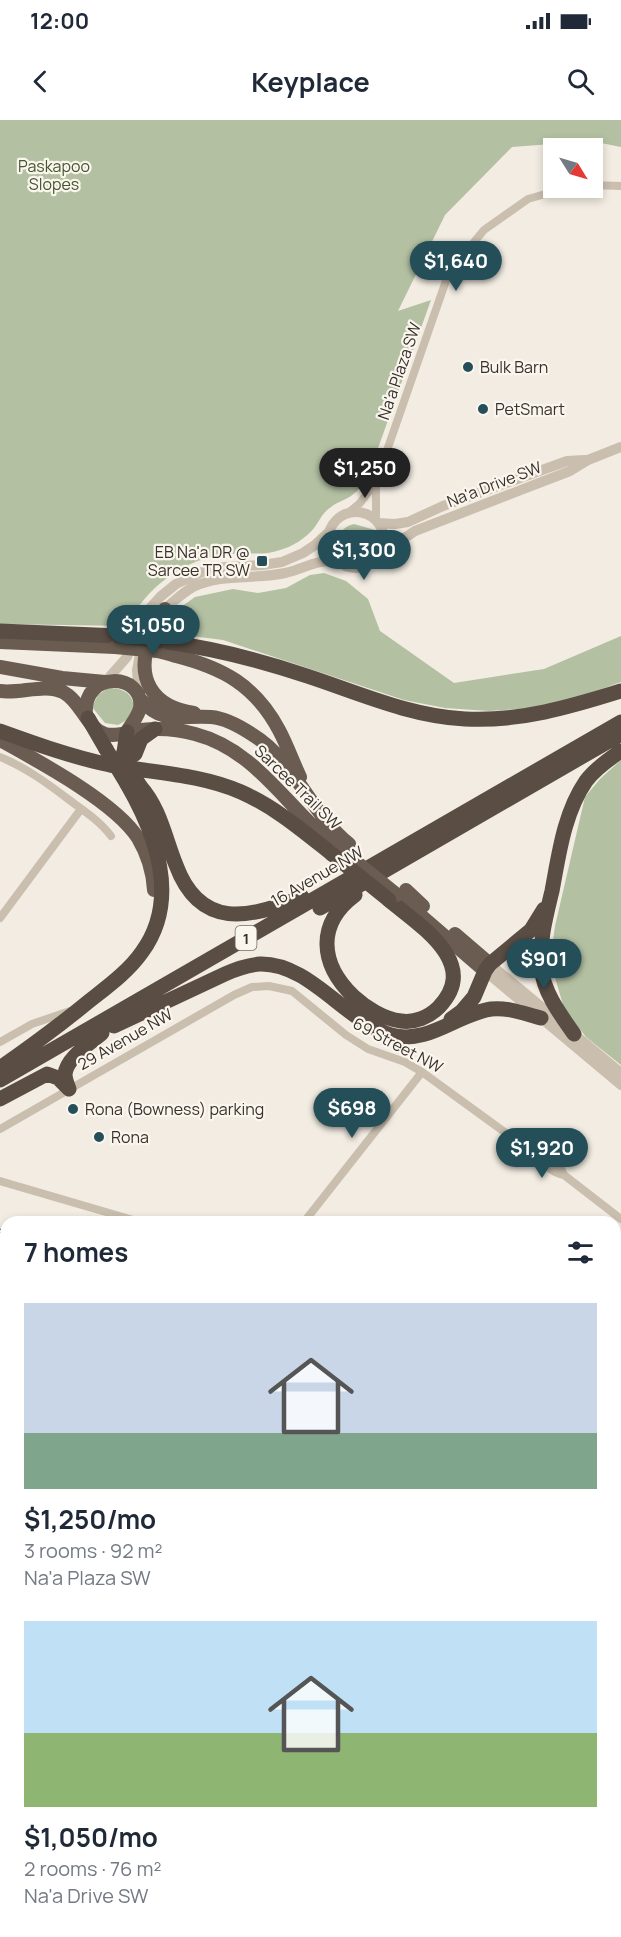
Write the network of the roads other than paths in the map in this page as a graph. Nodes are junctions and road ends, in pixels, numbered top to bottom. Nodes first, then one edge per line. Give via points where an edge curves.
1 (603, 185) edge
2 (621, 186) edge
3 (543, 195) edge
4 (621, 447) edge
5 (588, 460) junction
6 (376, 482) junction
7 (346, 514) junction
8 (377, 522) junction
9 (330, 531) junction
10 (380, 554) junction
11 (339, 561) junction
12 (165, 609) junction
13 (0, 631) edge
14 (117, 641) junction
15 (0, 642) edge
16 (160, 646) junction
17 (0, 667) edge
18 (105, 682) junction
19 (0, 691) edge
20 (621, 691) edge
21 (140, 699) junction
22 (87, 716) junction
23 (210, 717) junction
24 (621, 722) edge
25 (155, 729) junction
26 (0, 732) edge
27 (127, 732) junction
28 (621, 734) edge
29 (0, 740) edge
30 (621, 751) edge
31 (129, 753) junction
32 (0, 757) edge
33 (140, 787) junction
34 (314, 806) junction
35 (81, 809) junction
36 (111, 836) dead end
37 (340, 849) junction
38 (388, 862) junction
39 (557, 864) junction
40 (397, 895) junction
41 (0, 918) edge
42 (141, 954) junction
43 (488, 968) junction
44 (269, 986) joint
45 (84, 1005) junction
46 (541, 1018) junction
47 (108, 1030) junction
48 (429, 1033) junction
49 (574, 1034) junction
50 (0, 1042) edge
51 (0, 1068) edge
52 (422, 1072) junction
53 (621, 1073) edge
54 (0, 1080) edge
55 (621, 1085) edge
56 (69, 1089) junction
57 (0, 1092) edge
58 (0, 1099) edge
59 (0, 1129) edge
60 (0, 1181) edge
61 (120, 1216) edge
62 (309, 1216) edge
63 (617, 1216) edge

1 - 2 street
3 - 6 street, Na'a Plaza SW via 528,199 484,230 449,272
4 - 5 street, Na'a Drive SW
5 - 8 street, Na'a Drive SW via 567,461 408,522
5 - 10 street, Na'a Drive SW via 570,471 415,531
6 - 7 street, Na'a Plaza SW
6 - 8 street, Na'a Plaza SW
7 - 8 street via 364,513
7 - 9 street
8 - 10 street via 384,536
9 - 11 street via 330,549
9 - 18 street via 315,546 282,562 211,568 176,584 150,608 127,657
10 - 11 street via 363,566 353,567
11 - 12 street via 319,561 267,576 212,580 185,592
12 - 21 street via 153,621 140,649
12 - 23 highway via 147,647 149,685 168,706
13 - 14 highway
14 - 15 highway
14 - 16 highway, bridge
16 - 20 highway via 213,650 264,662 410,711 465,719 512,718 546,712
16 - 34 highway via 229,675 258,699 279,729
17 - 18 highway
18 - 21 highway via 124,682
18 - 22 highway via 89,695
19 - 22 highway via 57,690 71,697
21 - 23 highway, Sarcee Trail SW via 152,711 166,717
21 - 27 highway via 138,714
22 - 27 highway via 102,733
22 - 33 highway, bridge via 105,749
23 - 34 highway, Sarcee Trail SW via 239,727 263,742 282,761
24 - 38 highway, 16 Avenue NW / 1
25 - 27 highway, Sarcee Trail SW
25 - 31 highway
25 - 37 highway, Sarcee Trail SW via 199,735 236,752
26 - 37 highway via 81,758 223,785
27 - 31 highway
28 - 38 highway, 16 Avenue NW / 1
29 - 42 highway via 100,802 137,837 153,874 155,901
30 - 39 highway via 595,772 580,791
31 - 33 highway, bridge via 129,768
32 - 35 street via 38,777
33 - 38 highway via 160,819 176,866 191,893 224,913 248,914 274,908
33 - 42 highway via 143,813 162,879 159,915
34 - 37 highway, Sarcee Trail SW
35 - 36 street
35 - 41 street
37 - 40 highway, bridge
38 - 40 highway via 339,909 329,928 327,954 336,975 358,1001 385,1017 403,1022 427,1016 442,1003 451,987 453,969 435,939
38 - 47 highway, 16 Avenue NW / 1
38 - 54 highway, 16 Avenue NW / 1
39 - 43 highway via 548,901 537,921
39 - 49 highway via 542,939 541,969 552,1000
40 - 43 highway
42 - 45 highway
43 - 46 street
43 - 48 highway via 479,989 462,1011
43 - 49 street
44 - 52 street, 69 Street NW via 292,991 368,1049
44 - 56 street, 29 Avenue NW via 252,987 234,995
45 - 50 street
45 - 51 highway
46 - 48 highway via 495,1009
46 - 55 street
47 - 48 highway via 225,974 260,964 296,974 377,1029 400,1037
47 - 56 highway via 69,1064 65,1073
47 - 57 highway, 16 Avenue NW / 1
49 - 53 street
52 - 62 street
52 - 63 street, 69 Street NW
56 - 58 highway via 58,1078 45,1074
56 - 59 street, 29 Avenue NW
60 - 61 street

